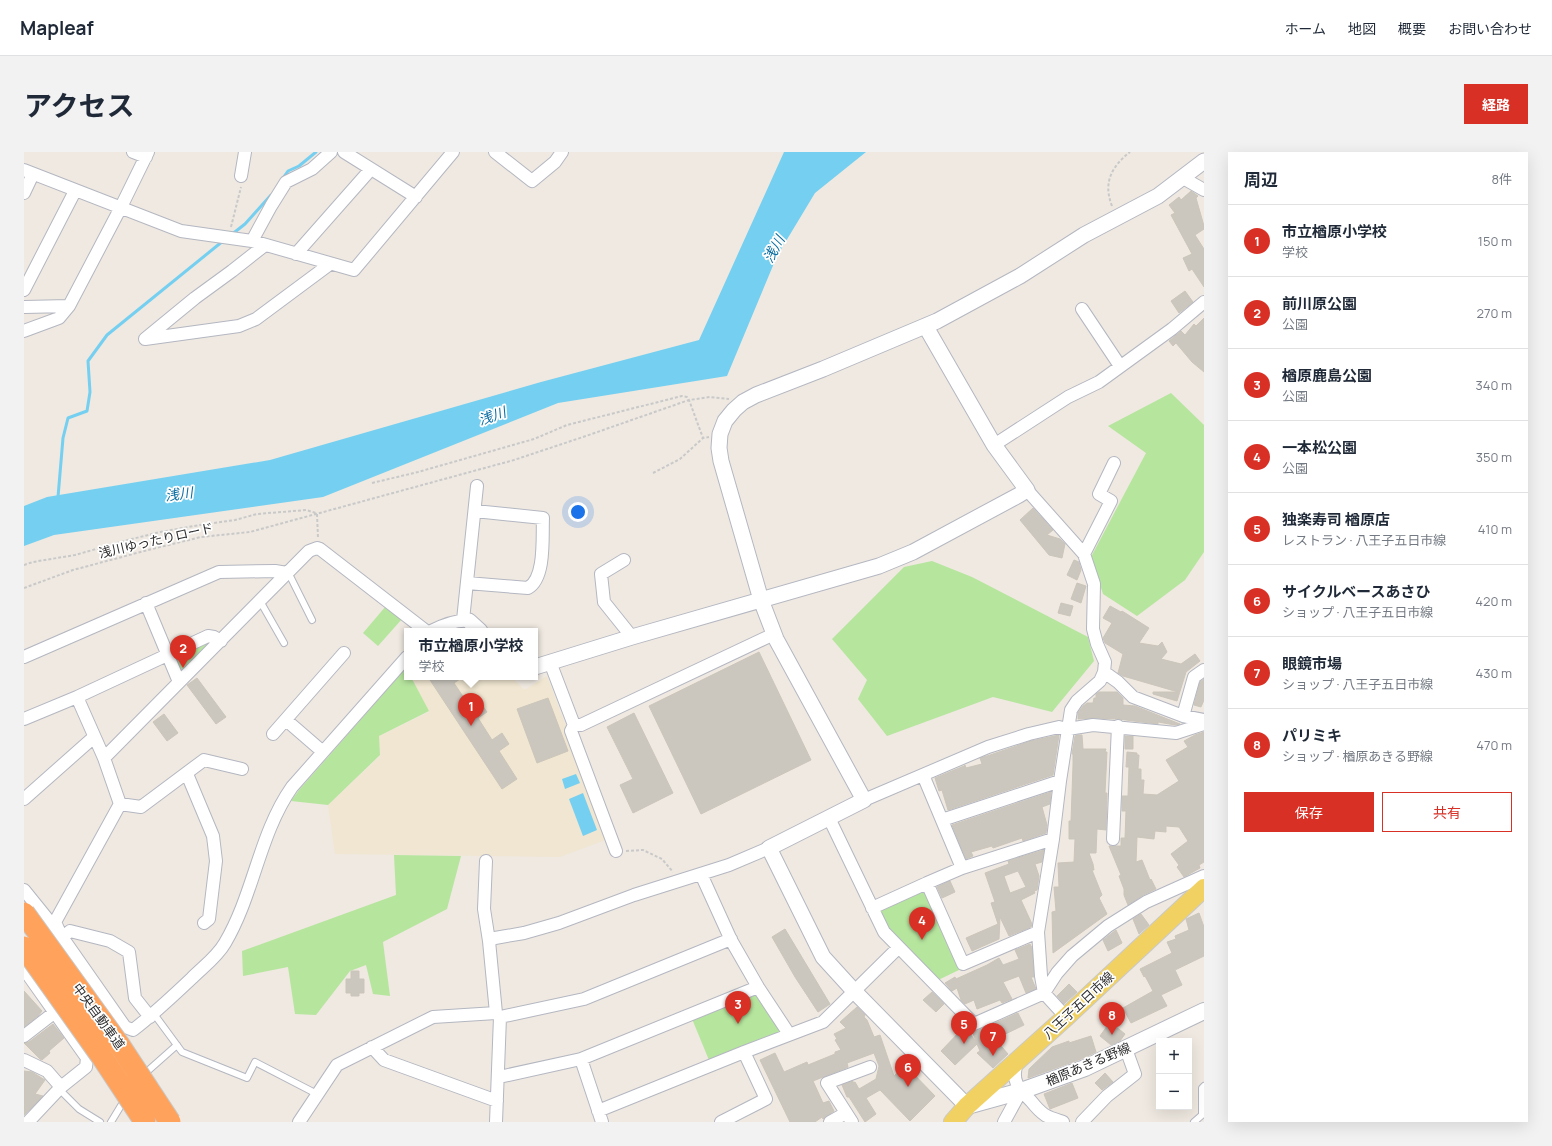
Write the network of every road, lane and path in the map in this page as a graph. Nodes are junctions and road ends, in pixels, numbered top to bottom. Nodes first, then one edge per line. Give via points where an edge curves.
1 (133, 152) edge
2 (244, 152) edge
3 (331, 152) edge
4 (344, 152) edge
5 (495, 152) edge
6 (562, 152) edge
7 (1130, 152) edge
8 (446, 154) edge
9 (147, 155) edge
10 (1204, 160) edge
11 (370, 169) junction
12 (29, 172) edge
13 (241, 176) joint
14 (1183, 178) junction
15 (1204, 190) edge
16 (75, 191) junction
17 (24, 193) edge
18 (416, 197) junction
19 (121, 208) junction
20 (1116, 217) junction
21 (228, 238) junction
22 (252, 241) junction
23 (264, 245) junction
24 (296, 254) junction
25 (330, 264) junction
26 (24, 290) edge
27 (1204, 302) edge
28 (69, 306) junction
29 (24, 307) edge
30 (1082, 309) dead end
31 (926, 327) junction
32 (24, 331) edge
33 (1120, 366) junction
34 (730, 399) dead end
35 (690, 400) junction
36 (703, 438) junction
37 (720, 438) junction
38 (994, 445) junction
39 (1114, 463) dead end
40 (653, 473) dead end
41 (372, 483) dead end
42 (477, 486) dead end
43 (1027, 490) junction
44 (475, 511) junction
45 (317, 514) junction
46 (318, 542) dead end
47 (1084, 554) junction
48 (624, 560) dead end
49 (24, 565) edge
50 (288, 572) junction
51 (467, 583) junction
52 (24, 588) edge
53 (761, 600) junction
54 (260, 601) junction
55 (146, 603) junction
56 (312, 620) dead end
57 (471, 624) edge
58 (422, 628) edge
59 (438, 628) edge
60 (774, 634) junction
61 (632, 637) junction
62 (221, 641) junction
63 (284, 642) dead end
64 (344, 653) dead end
65 (166, 654) junction
66 (24, 657) edge
67 (404, 660) edge
68 (550, 662) junction
69 (538, 666) edge
70 (1204, 670) edge
71 (1104, 672) junction
72 (179, 682) junction
73 (77, 697) junction
74 (1183, 716) junction
75 (24, 719) edge
76 (286, 720) junction
77 (1204, 720) edge
78 (1204, 724) edge
79 (574, 725) junction
80 (1118, 726) junction
81 (1068, 729) junction
82 (273, 734) dead end
83 (94, 737) junction
84 (323, 752) junction
85 (104, 758) junction
86 (242, 769) dead end
87 (187, 774) junction
88 (923, 774) junction
89 (1060, 781) junction
90 (24, 799) edge
91 (864, 800) junction
92 (120, 804) junction
93 (829, 818) junction
94 (942, 820) junction
95 (1113, 839) dead end
96 (1053, 840) junction
97 (769, 848) junction
98 (616, 851) joint
99 (486, 861) dead end
100 (962, 868) junction
101 (701, 874) junction
102 (1204, 876) edge
103 (680, 881) junction
104 (927, 883) junction
105 (1204, 888) edge
106 (24, 890) edge
107 (872, 908) junction
108 (24, 913) edge
109 (204, 923) dead end
110 (1038, 932) junction
111 (62, 938) junction
112 (731, 939) junction
113 (489, 941) junction
114 (24, 947) edge
115 (898, 948) junction
116 (24, 969) edge
117 (758, 987) junction
118 (854, 992) junction
119 (1044, 993) junction
120 (1204, 1011) edge
121 (55, 1012) junction
122 (152, 1015) junction
123 (498, 1015) junction
124 (1066, 1017) junction
125 (124, 1027) junction
126 (789, 1034) junction
127 (24, 1036) edge
128 (177, 1045) junction
129 (372, 1047) junction
130 (1126, 1049) junction
131 (744, 1052) junction
132 (87, 1058) junction
133 (581, 1059) junction
134 (24, 1060) edge
135 (1018, 1060) junction
136 (870, 1067) dead end
137 (498, 1077) junction
138 (137, 1081) dead end
139 (1204, 1086) edge
140 (133, 1087) dead end
141 (60, 1088) junction
142 (1021, 1091) junction
143 (317, 1094) junction
144 (497, 1101) junction
145 (967, 1106) junction
146 (600, 1117) edge
147 (849, 1118) edge
148 (28, 1122) edge
149 (100, 1122) edge
150 (111, 1122) edge
151 (145, 1122) edge
152 (170, 1122) edge
153 (299, 1122) edge
154 (496, 1122) edge
155 (721, 1122) edge
156 (830, 1122) edge
157 (953, 1122) edge
158 (1004, 1122) edge
159 (1063, 1122) edge
160 (1082, 1122) edge
161 (1194, 1122) edge

1 - 9 street
2 - 13 street
3 - 22 street via 312,169 286,182
4 - 11 street
5 - 6 street via 532,181 555,162
7 - 20 path via 1114,167 1107,188
8 - 18 street
9 - 19 street
10 - 14 street
11 - 18 street
11 - 24 street
12 - 16 street
12 - 17 street
13 - 21 path via 241,190
14 - 15 street
14 - 20 street via 1158,196
16 - 19 street
16 - 26 street
18 - 25 street via 354,270
19 - 21 street via 181,232
19 - 28 street
20 - 31 street via 1020,276
21 - 22 street
22 - 23 street
23 - 24 street
23 - 25 street via 145,339 239,326 256,320
24 - 25 street
27 - 33 street via 1172,329
28 - 29 street
28 - 32 street via 59,318
30 - 33 street
31 - 37 street via 743,402 725,421
31 - 38 street
33 - 38 street via 1099,382 1068,398
34 - 35 path via 710,397
35 - 36 path
35 - 41 path via 682,396 567,425 519,443
35 - 45 path, 浅川ゆったりロード via 514,460
36 - 37 path
36 - 40 path via 680,459
37 - 53 street via 721,461
38 - 43 street
39 - 47 street via 1098,494 1111,501
42 - 44 street
43 - 47 street
43 - 53 street via 913,552 879,566
44 - 51 street
44 - 51 street via 543,518 542,565 533,585 528,588
45 - 46 path
45 - 49 path via 306,510 257,514 160,532 75,555
45 - 52 path, 浅川ゆったりロード via 250,532 201,537 148,550 73,570
47 - 71 street via 1094,584 1093,629 1105,662
48 - 61 street via 601,574 604,602
50 - 54 street
50 - 55 street via 219,572
50 - 56 lane
50 - 58 street via 309,551 320,549
51 - 57 street
53 - 60 street
53 - 61 street
54 - 62 street
54 - 63 lane
55 - 65 street
55 - 66 street
57 - 59 street
60 - 79 street via 581,725
60 - 91 street
61 - 68 street
62 - 65 street via 208,636
62 - 72 street
64 - 76 street via 324,668
65 - 72 street
65 - 73 street
67 - 84 street
68 - 69 street
68 - 79 street
70 - 74 street via 1194,677
71 - 74 street via 1133,697
71 - 81 street via 1100,682 1077,701 1071,710
72 - 85 street
73 - 75 street
73 - 83 street
74 - 77 street
76 - 82 street
76 - 84 street
78 - 80 street via 1176,733
79 - 98 street via 571,731
80 - 81 street via 1093,725
80 - 95 street
81 - 88 street via 1059,727 1029,734 988,747
81 - 89 street
83 - 85 street
83 - 90 street
84 - 122 street via 282,802 225,942 214,957
85 - 92 street
86 - 87 street via 204,760
87 - 92 street via 141,807
87 - 109 street via 213,836 216,861 209,919
88 - 91 street
88 - 94 street
89 - 94 street
89 - 96 street
91 - 93 street
92 - 111 street via 55,922
93 - 97 street
93 - 107 street
94 - 100 street
96 - 100 street
96 - 110 street
97 - 101 street
97 - 118 street via 823,957
98 - 103 path via 643,850 662,860
99 - 113 street via 484,908
100 - 104 street
101 - 103 street
101 - 112 street
102 - 119 street via 1146,902 1108,926 1072,956
103 - 113 street via 559,923
104 - 107 street
104 - 110 street via 963,964
105 - 124 main road, 八王子五日市線
106 - 111 street
107 - 115 street via 884,932
108 - 152 highway, 中央自動車道, bridge via 120,1046
110 - 119 street
111 - 116 street
111 - 122 street via 70,931 110,941 129,952 135,998
111 - 125 street
112 - 117 street
112 - 123 street via 584,998
113 - 123 street
114 - 151 highway, 中央自動車道, bridge
115 - 118 street
115 - 119 street via 974,1024
116 - 121 street
117 - 126 street
117 - 133 street
118 - 126 street via 823,1022
118 - 145 street
119 - 124 street
120 - 130 main road, 楢原あきる野線
121 - 127 street
121 - 132 street
122 - 125 street via 133,1030
122 - 128 lane
123 - 129 street via 433,1017
123 - 137 street
124 - 135 main road, 八王子五日市線
125 - 132 street
126 - 131 street
128 - 138 lane
128 - 143 lane via 182,1052 247,1078 255,1062
129 - 143 street via 337,1065
129 - 144 street via 384,1060
130 - 142 main road, 楢原あきる野線 via 1085,1068
130 - 160 street via 1135,1074 1107,1096
131 - 146 street
131 - 155 street via 766,1099
132 - 141 street via 86,1067
133 - 137 street
133 - 146 street
134 - 141 street via 47,1071
135 - 142 street via 1014,1074
135 - 145 main road, 八王子五日市線
136 - 147 street via 827,1083
137 - 144 street
139 - 161 lane via 1202,1115
140 - 150 lane
141 - 148 street
141 - 149 lane via 79,1109
142 - 145 main road, 楢原あきる野線
142 - 158 street
142 - 159 street via 1046,1115
143 - 153 street
144 - 154 street
145 - 157 main road, 八王子五日市線
147 - 156 street

